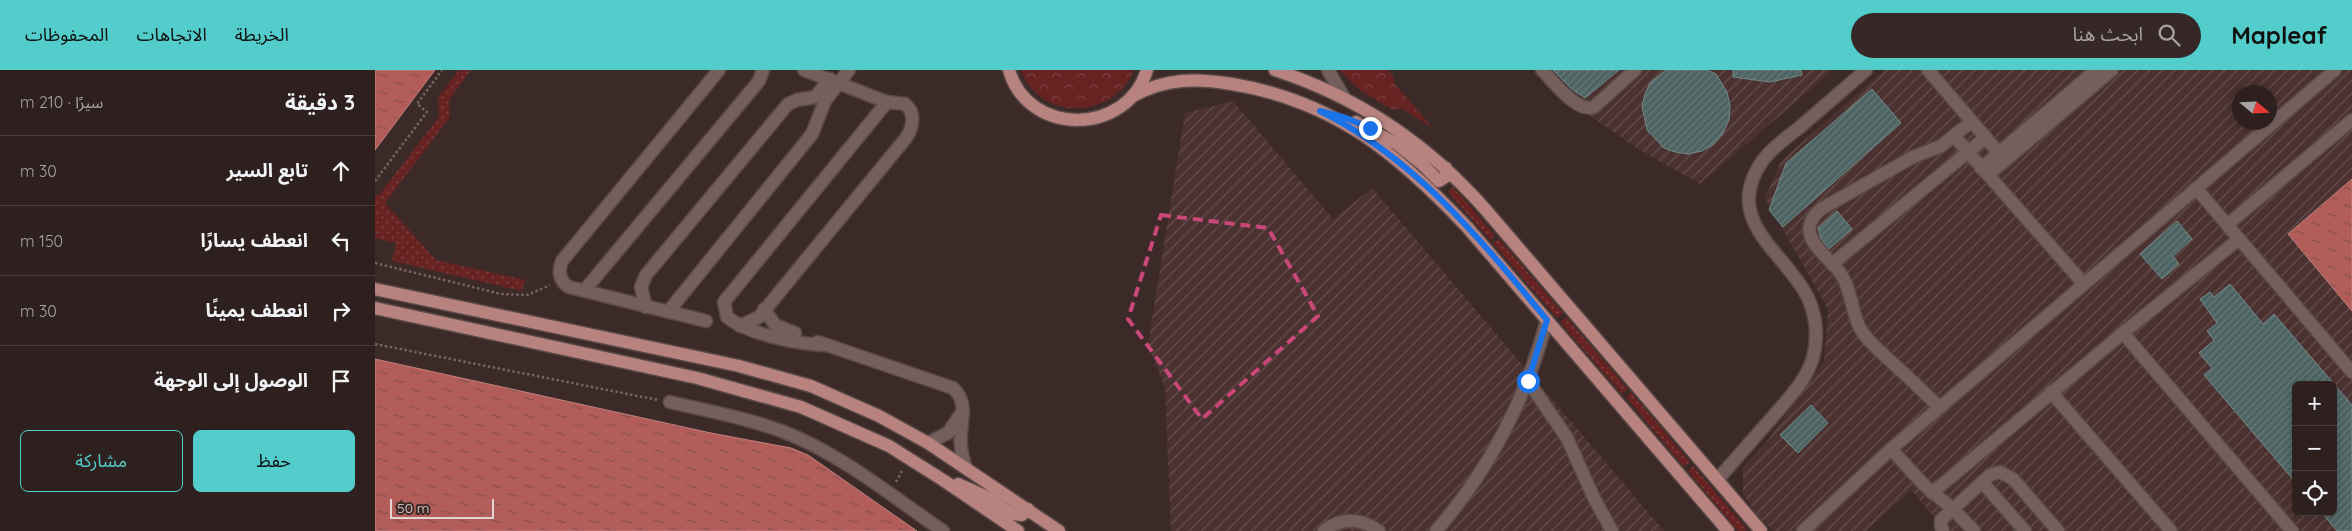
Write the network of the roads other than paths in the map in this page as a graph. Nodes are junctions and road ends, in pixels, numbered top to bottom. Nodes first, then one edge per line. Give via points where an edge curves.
1 (719, 70) edge
2 (763, 70) edge
3 (804, 70) edge
4 (849, 70) edge
5 (1009, 70) edge
6 (1147, 70) edge
7 (1275, 70) edge
8 (1328, 70) edge
9 (1635, 70) edge
10 (1866, 70) edge
11 (1928, 70) edge
12 (2096, 70) edge
13 (2113, 70) edge
14 (2335, 70) edge
15 (1546, 71) edge
16 (834, 80) junction
17 (1133, 96) junction
18 (1343, 96) junction
19 (810, 99) junction
20 (887, 102) junction
21 (822, 110) junction
22 (1320, 111) junction
23 (2352, 120) edge
24 (1971, 122) junction
25 (1954, 136) junction
26 (1985, 138) junction
27 (1968, 152) junction
28 (1999, 153) junction
29 (1446, 168) junction
30 (1985, 172) junction
31 (2196, 188) junction
32 (2227, 225) junction
33 (2239, 239) junction
34 (1833, 264) junction
35 (2083, 284) junction
36 (375, 289) edge
37 (584, 291) junction
38 (646, 307) junction
39 (375, 308) edge
40 (764, 309) junction
41 (668, 312) junction
42 (1547, 320) junction
43 (706, 321) dead end
44 (740, 326) junction
45 (2123, 333) junction
46 (824, 346) junction
47 (2352, 372) edge
48 (1528, 381) junction
49 (2051, 392) junction
50 (670, 402) road end
51 (1939, 407) junction
52 (963, 411) junction
53 (929, 443) junction
54 (1891, 449) junction
55 (965, 466) junction
56 (943, 480) junction
57 (1717, 480) junction
58 (1983, 482) junction
59 (1932, 492) junction
60 (1028, 509) junction
61 (1953, 509) junction
62 (943, 531) edge
63 (1018, 531) edge
64 (1059, 531) edge
65 (1324, 531) edge
66 (1379, 531) edge
67 (1436, 531) edge
68 (1612, 531) edge
69 (1728, 531) edge
70 (1761, 531) edge
71 (1803, 531) edge
72 (1943, 531) edge
73 (1974, 531) edge
74 (2025, 531) edge
75 (2058, 531) edge
76 (2171, 531) edge
77 (2292, 531) edge

1 - 37 street via 562,261 560,278 565,285
2 - 37 street via 759,81
3 - 16 street
4 - 16 street
5 - 17 main road via 1015,85 1030,103 1060,119 1083,121 1105,116
6 - 17 main road
7 - 18 main road
8 - 18 street
9 - 15 street via 1594,107 1586,109 1578,106
10 - 57 street via 1772,150 1755,176 1750,206 1755,226 1809,300 1815,323 1815,347 1808,370 1796,390
11 - 24 street
12 - 28 street
13 - 30 street
14 - 31 street
16 - 19 street
16 - 20 street
16 - 21 street
17 - 22 main road via 1170,81 1196,79 1262,90
18 - 29 main road via 1387,122
19 - 21 street
19 - 38 street via 788,104 647,275 641,287
20 - 40 street via 905,104 911,110 913,121 909,133
20 - 44 street via 726,297 725,313
21 - 41 street via 812,134
22 - 29 main road via 1358,122 1384,136 1439,181 1447,176
22 - 42 main road via 1370,139 1421,179
23 - 32 street
24 - 25 street
24 - 26 street
25 - 27 street
25 - 34 street via 1814,215 1809,233 1812,242
26 - 27 street
26 - 28 street
27 - 30 street
27 - 34 street
28 - 30 street
29 - 57 main road
30 - 35 street
31 - 32 street
31 - 35 street
32 - 33 street
33 - 45 street
33 - 47 street
34 - 51 street via 1847,284 1861,330
35 - 51 street
36 - 53 main road via 779,376 857,405
37 - 38 street
38 - 41 street
39 - 56 main road via 771,397 860,432
40 - 44 street via 754,321
40 - 46 street via 780,328
41 - 43 street
42 - 48 street
42 - 69 main road
44 - 46 street
45 - 49 street
45 - 77 street
46 - 52 street via 949,386 960,396
48 - 67 street via 1513,417 1485,468
48 - 68 street via 1567,438
49 - 59 street
49 - 76 street
50 - 62 street via 749,421 803,440 841,461
51 - 54 street
52 - 53 street via 947,433
52 - 55 street via 961,447
53 - 55 main road
54 - 59 street
54 - 71 street
55 - 60 main road
56 - 60 main road via 977,491 1015,516
56 - 63 main road
57 - 70 main road
58 - 61 street
58 - 74 street
58 - 75 street via 1995,473 2009,475
59 - 61 street
60 - 64 main road
61 - 72 street via 1941,520
61 - 73 street
65 - 66 street via 1337,523 1354,521

